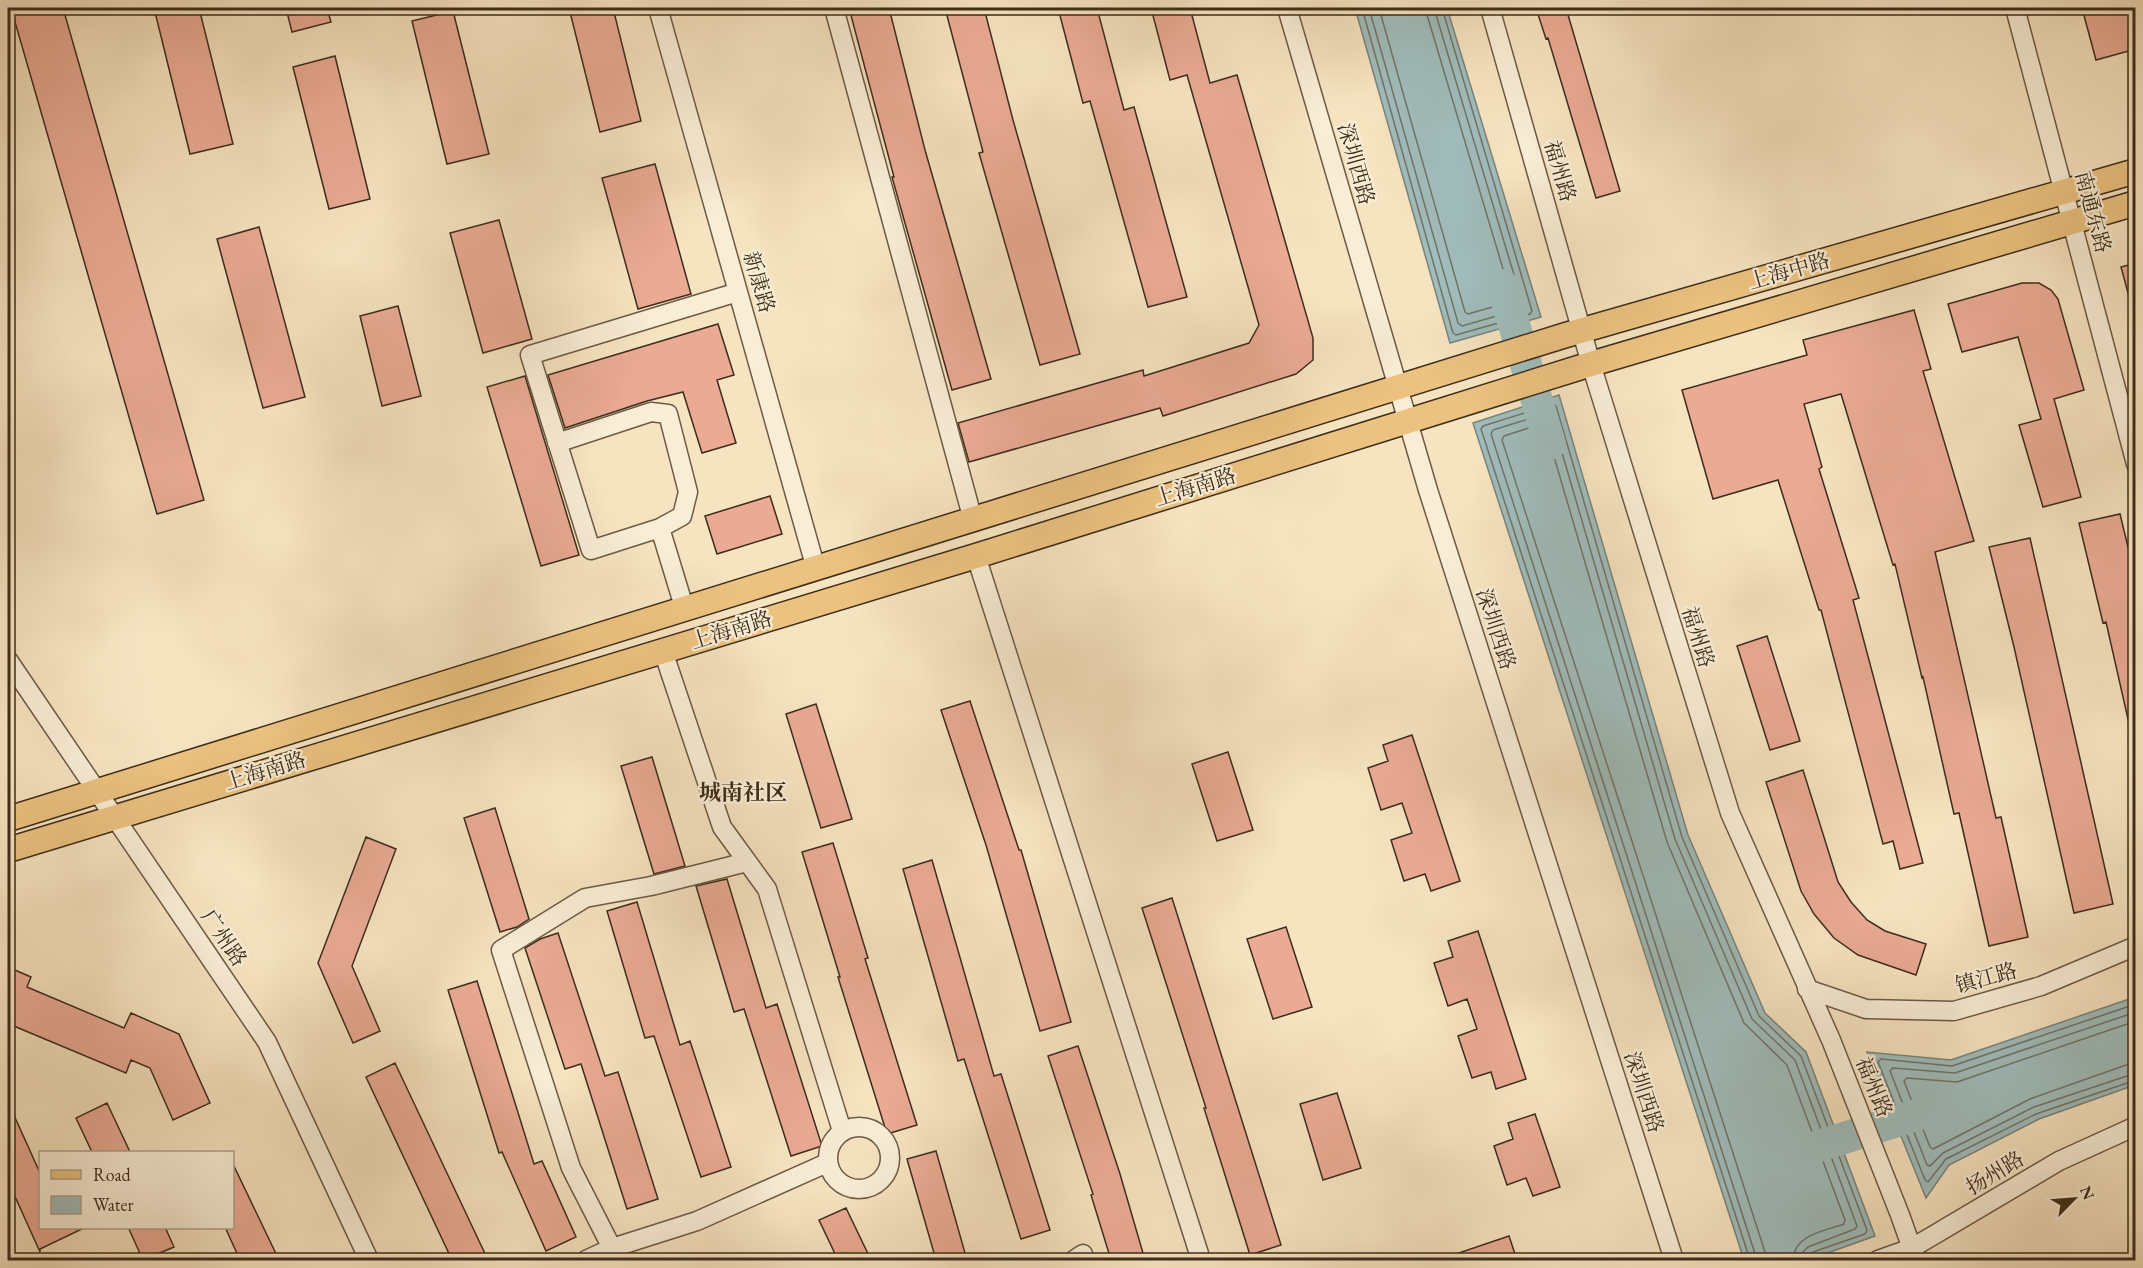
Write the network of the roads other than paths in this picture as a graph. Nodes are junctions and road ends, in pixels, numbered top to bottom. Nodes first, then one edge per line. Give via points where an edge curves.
1 (658, 8) edge
2 (834, 8) edge
3 (1287, 8) edge
4 (1490, 8) edge
5 (2015, 8) edge
6 (2136, 171) edge
7 (2064, 192) junction
8 (2136, 203) edge
9 (2072, 221) junction
10 (738, 292) junction
11 (1574, 332) junction
12 (1583, 367) junction
13 (1443, 372) joint
14 (1398, 386) junction
15 (1453, 408) joint
16 (1407, 421) junction
17 (557, 442) junction
18 (2136, 464) edge
19 (973, 520) junction
20 (660, 528) junction
21 (976, 556) junction
22 (816, 569) junction
23 (685, 610) junction
24 (663, 651) junction
25 (8, 660) edge
26 (97, 791) junction
27 (115, 817) junction
28 (8, 819) edge
29 (8, 850) edge
30 (747, 862) junction
31 (2136, 946) edge
32 (1807, 989) junction
33 (2136, 1126) edge
34 (842, 1131) junction
35 (827, 1163) junction
36 (615, 1254) edge
37 (1914, 1254) edge
38 (1880, 1259) edge
39 (369, 1260) edge
40 (586, 1260) edge
41 (1201, 1260) edge
42 (1674, 1260) edge

1 - 10 street, 新康路
2 - 19 street
3 - 14 street, 深圳西路
4 - 11 street, 福州路
5 - 7 street, 南通东路
6 - 7 main road, 上海中路
7 - 9 street, 南通东路
7 - 11 main road, 上海中路
8 - 9 main road, 上海中路
9 - 12 main road, 上海中路
9 - 18 street, 南通东路
10 - 17 street via 530,355
10 - 22 street, 新康路
11 - 12 street, 福州路
11 - 13 main road, 上海中路
12 - 15 main road, 上海中路
12 - 32 street, 福州路 via 1730,813
13 - 14 main road, 上海南路
14 - 16 street, 深圳西路
14 - 19 main road, 上海南路
15 - 16 main road, 上海南路
16 - 21 main road, 上海南路
16 - 42 street, 深圳西路
17 - 20 street via 591,550
17 - 20 street via 651,412 668,414 688,492 682,516
19 - 22 main road, 上海南路
20 - 23 street
21 - 24 main road, 上海南路
21 - 41 street
22 - 23 main road, 上海南路
23 - 26 main road, 上海南路
24 - 27 main road, 上海南路
24 - 30 street via 722,827
25 - 26 street, 广州路
26 - 27 street, 广州路
26 - 28 main road, 上海南路
27 - 29 main road, 上海南路
27 - 39 street, 广州路 via 267,1042
30 - 34 street via 767,889
30 - 36 street via 585,898 501,950 571,1168
31 - 32 street, 镇江路 via 2041,986 1954,1011 1866,1009
32 - 37 street, 福州路 via 1831,1040
33 - 37 street, 扬州路 via 2059,1161
34 - 35 street via 830,1145
34 - 35 street via 863,1127 882,1137 890,1156 885,1177 867,1189 846,1188 837,1182
35 - 36 street
36 - 40 street
37 - 38 street, 扬州路

